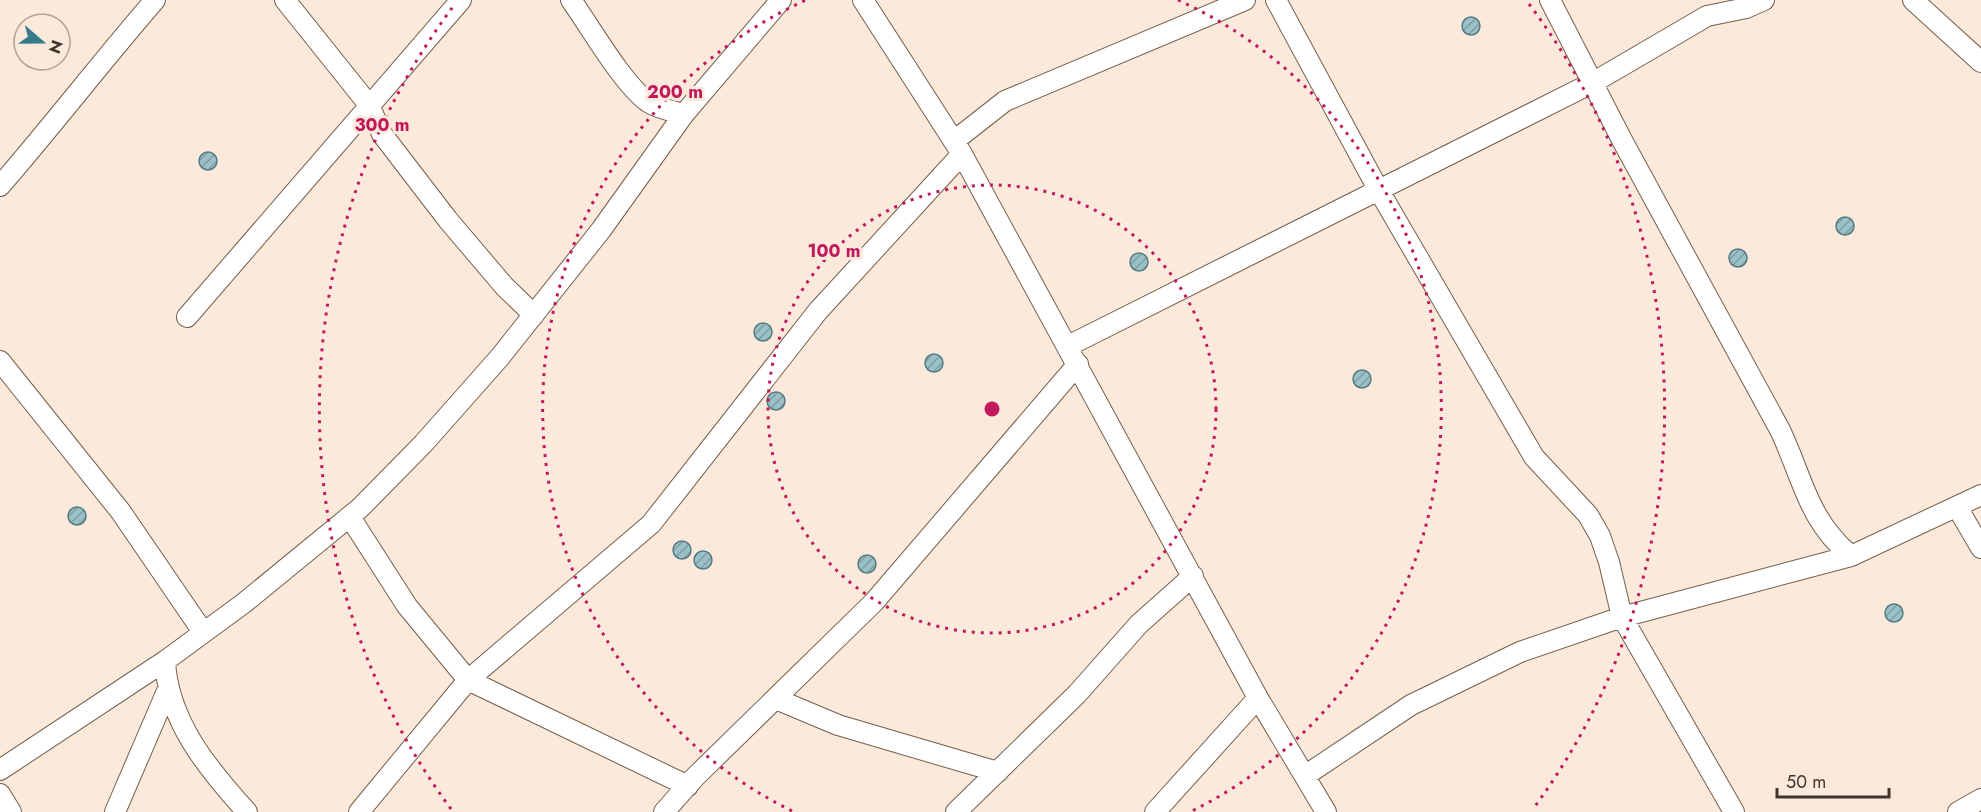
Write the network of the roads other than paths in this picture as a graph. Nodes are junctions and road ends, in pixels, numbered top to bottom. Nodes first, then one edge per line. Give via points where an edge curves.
1 (155, 0) edge
2 (285, 0) edge
3 (461, 0) edge
4 (571, 0) edge
5 (781, 0) edge
6 (863, 0) edge
7 (1245, 0) edge
8 (1276, 0) edge
9 (1550, 0) edge
10 (1764, 0) edge
11 (1913, 0) edge
12 (1981, 62) edge
13 (1594, 82) junction
14 (369, 105) junction
15 (684, 114) junction
16 (958, 147) junction
17 (0, 186) edge
18 (1378, 189) junction
19 (534, 315) junction
20 (187, 317) dead end
21 (1068, 346) junction
22 (0, 361) edge
23 (1078, 364) junction
24 (1981, 495) edge
25 (1957, 507) junction
26 (350, 517) junction
27 (1981, 548) edge
28 (1851, 556) junction
29 (1193, 576) junction
30 (1622, 617) junction
31 (203, 632) junction
32 (165, 661) junction
33 (468, 680) junction
34 (167, 691) junction
35 (1258, 698) junction
36 (776, 699) junction
37 (1, 767) edge
38 (998, 772) junction
39 (1306, 775) junction
40 (687, 786) junction
41 (0, 794) edge
42 (1981, 799) edge
43 (11, 812) edge
44 (115, 812) edge
45 (247, 812) edge
46 (359, 812) edge
47 (664, 812) edge
48 (956, 812) edge
49 (1155, 812) edge
50 (1326, 812) edge
51 (1734, 812) edge
52 (1958, 812) edge

1 - 17 street
2 - 14 street
3 - 14 street
4 - 15 street via 643,97 657,107
5 - 15 street
6 - 16 street
7 - 16 street via 1005,101
8 - 18 street
9 - 13 street
10 - 13 street via 1707,16
11 - 12 street
13 - 18 street
13 - 28 street via 1780,430 1807,500 1828,534
14 - 19 street via 382,134 448,220
14 - 20 street
15 - 19 street
16 - 21 street
16 - 33 street via 818,311 651,524
18 - 21 street
18 - 30 street via 1534,458 1588,515 1609,562
19 - 26 street via 423,444
21 - 23 street
22 - 31 street via 121,512
23 - 29 street via 1138,483
23 - 36 street via 874,602
24 - 25 street
25 - 27 street
25 - 28 street
26 - 31 street
26 - 33 street via 407,606
28 - 30 street
29 - 35 street
29 - 38 street via 1139,624 1077,694
30 - 39 street via 1520,652 1411,705
30 - 51 street
31 - 32 street
32 - 34 street
32 - 37 street
33 - 40 street
33 - 46 street
34 - 44 street
34 - 45 street via 185,733
35 - 39 street
35 - 49 street
36 - 38 street via 838,725
36 - 40 street
38 - 48 street
39 - 50 street
40 - 47 street
41 - 43 street
42 - 52 street

